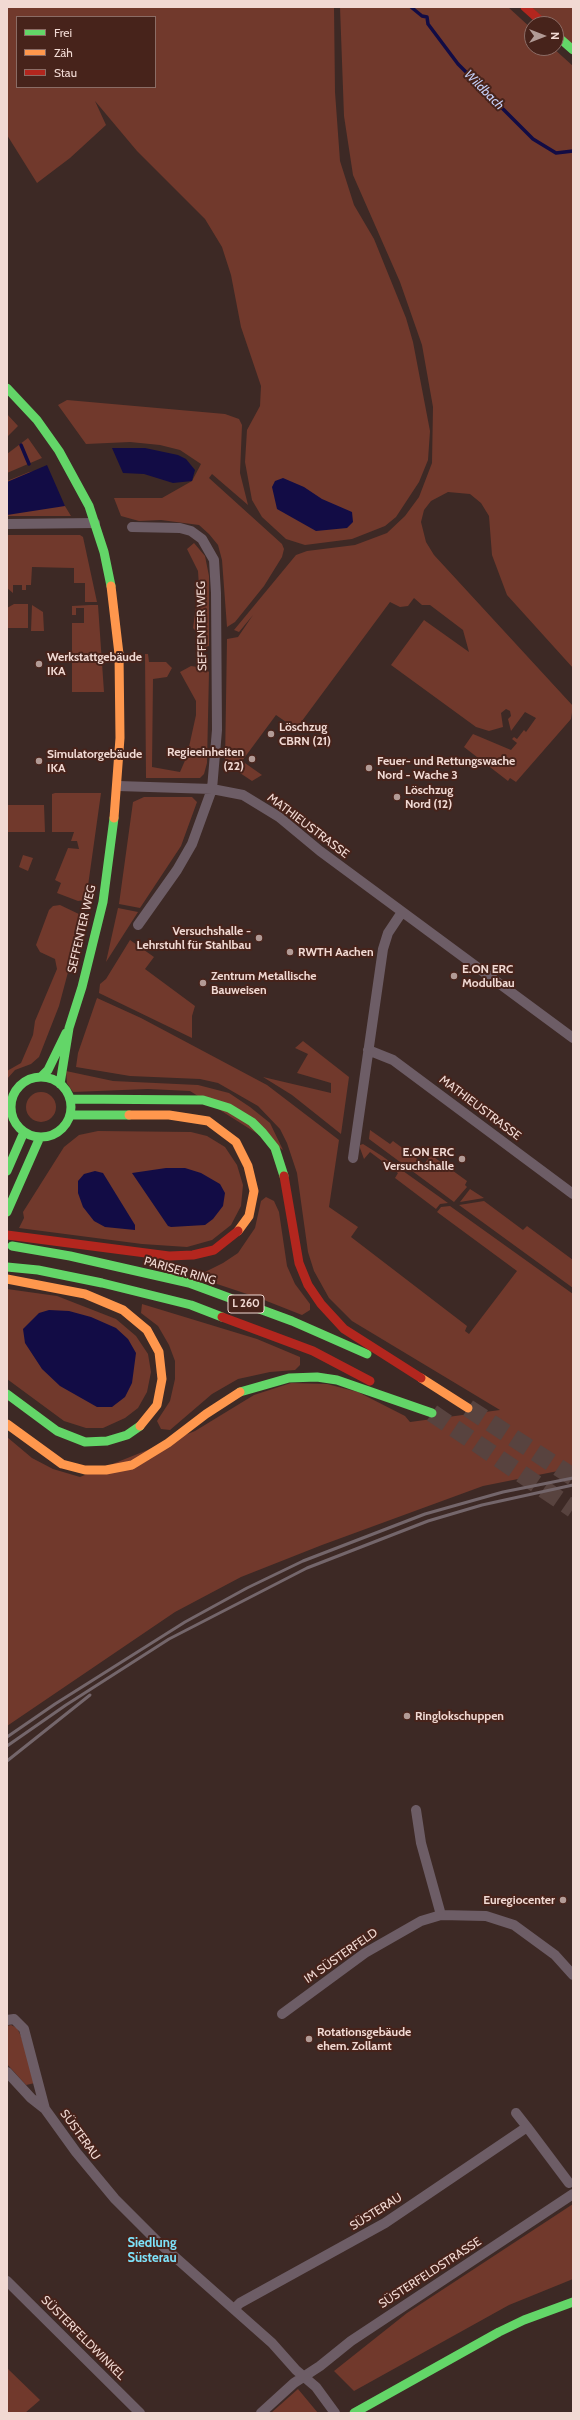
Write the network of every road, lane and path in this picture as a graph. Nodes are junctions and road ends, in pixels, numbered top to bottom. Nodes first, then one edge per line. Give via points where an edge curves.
1 (525, 7) edge
2 (535, 16) edge
3 (564, 42) edge
4 (573, 50) edge
5 (7, 388) edge
6 (95, 523) junction
7 (7, 524) edge
8 (132, 527) dead end
9 (118, 786) junction
10 (212, 789) junction
11 (402, 912) junction
12 (138, 925) dead end
13 (69, 1028) junction
14 (573, 1038) edge
15 (368, 1050) junction
16 (41, 1077) junction
17 (60, 1084) junction
18 (10, 1097) edge
19 (70, 1100) junction
20 (70, 1115) junction
21 (10, 1116) edge
22 (24, 1132) junction
23 (40, 1137) junction
24 (353, 1158) dead end
25 (7, 1171) edge
26 (573, 1194) edge
27 (7, 1212) edge
28 (7, 1235) edge
29 (7, 1245) edge
30 (7, 1267) edge
31 (7, 1278) edge
32 (7, 1394) edge
33 (7, 1424) edge
34 (416, 1810) dead end
35 (441, 1915) junction
36 (573, 1975) edge
37 (282, 2014) dead end
38 (7, 2020) edge
39 (7, 2072) edge
40 (45, 2109) junction
41 (516, 2113) dead end
42 (527, 2127) junction
43 (569, 2183) dead end
44 (573, 2194) edge
45 (7, 2281) edge
46 (573, 2302) edge
47 (234, 2309) junction
48 (304, 2377) junction
49 (140, 2413) edge
50 (261, 2413) edge
51 (335, 2413) edge
52 (354, 2413) edge

1 - 2 main road
3 - 4 main road
5 - 6 main road, SEFFENTER WEG via 37,420 59,451 82,491
6 - 7 street
6 - 9 main road, SEFFENTER WEG via 110,578 118,646 121,704
8 - 10 street, SEFFENTER WEG via 180,528 192,531 202,539 214,560 217,730
9 - 10 street
9 - 13 main road, SEFFENTER WEG via 103,902
10 - 11 street, MATHIEUSTRASSE via 242,795 269,810
10 - 12 street, SEFFENTER WEG via 192,844
11 - 14 street, MATHIEUSTRASSE
11 - 15 street via 388,933 383,949
13 - 16 main road, SEFFENTER WEG via 48,1070
13 - 17 main road, SEFFENTER WEG
15 - 24 street
15 - 26 street, MATHIEUSTRASSE via 393,1060
16 - 17 main road
16 - 18 main road via 20,1086
17 - 19 main road
18 - 21 main road
19 - 20 main road
19 - 29 main road, PARISER RING / L 260 via 203,1100 229,1108 252,1122 275,1148 282,1165 299,1263 308,1286 321,1304 344,1329 468,1408 379,1360 292,1321 189,1283 70,1256
20 - 23 main road via 59,1132
20 - 28 main road via 168,1115 208,1121 236,1142 248,1166 254,1191 249,1216 235,1235 214,1250 193,1255 170,1256
21 - 22 main road
22 - 23 main road
22 - 25 main road
23 - 27 main road
30 - 33 main road, L 260 via 38,1270 102,1283 191,1305 313,1351 432,1413 337,1380 316,1377 281,1379 245,1389 132,1465 106,1470 85,1470 62,1464
31 - 32 main road via 85,1294 123,1310 147,1330 159,1352 162,1379 157,1405 141,1425 127,1435 107,1441 85,1442 57,1431
34 - 35 street via 421,1843
35 - 36 street, IM SÜSTERFELD via 486,1916 514,1924 555,1955
35 - 37 street, IM SÜSTERFELD via 421,1921 365,1953
38 - 40 street, SÜSTERAU via 14,2020 24,2029
39 - 40 street, SÜSTERAU
40 - 47 street, SÜSTERAU via 115,2199 158,2242
41 - 42 street
42 - 43 street
42 - 47 street, SÜSTERAU via 385,2223 240,2303
44 - 48 street, SÜSTERFELDSTRASSE via 350,2341
45 - 49 street, SÜSTERFELDWINKEL
46 - 52 main road via 499,2332
47 - 48 street, SÜSTERAU via 272,2343
48 - 50 street, SÜSTERFELDSTRASSE
48 - 51 street

